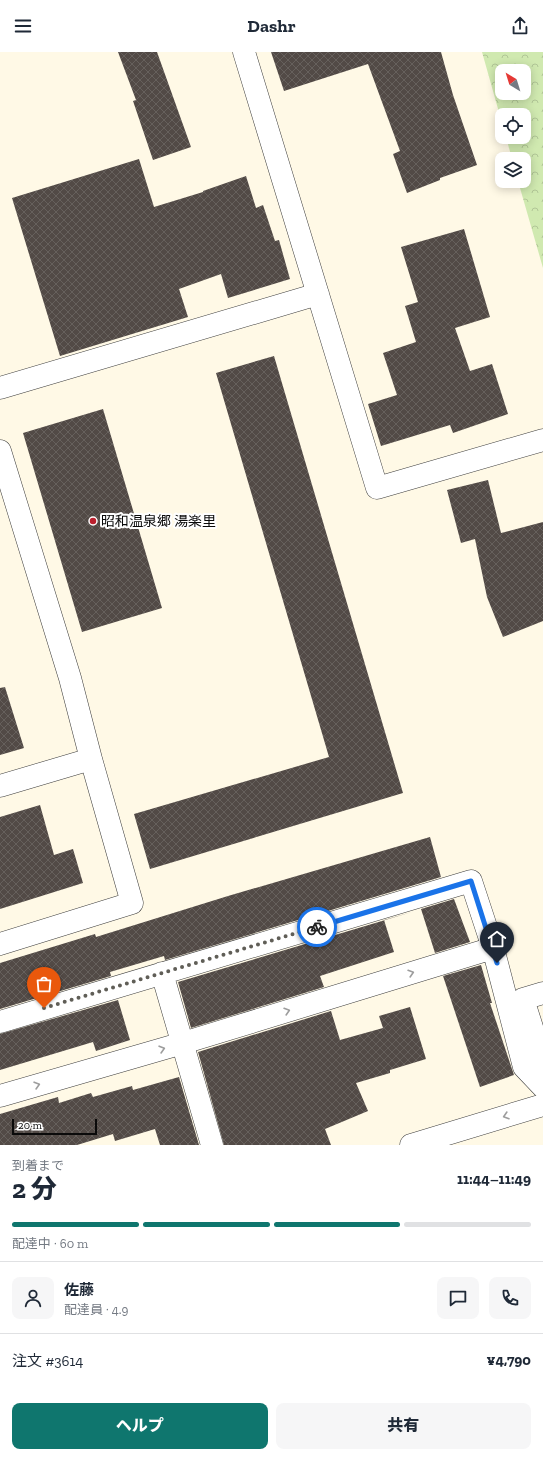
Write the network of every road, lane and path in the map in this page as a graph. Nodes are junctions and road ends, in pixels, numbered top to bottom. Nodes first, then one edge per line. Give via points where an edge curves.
1 (244, 52) edge
2 (318, 294) junction
3 (0, 388) edge
4 (543, 440) edge
5 (0, 451) edge
6 (91, 759) junction
7 (0, 786) edge
8 (0, 944) edge
9 (493, 948) junction
10 (162, 973) junction
11 (543, 993) edge
12 (0, 1022) edge
13 (183, 1043) junction
14 (543, 1062) edge
15 (543, 1087) edge
16 (0, 1096) edge
17 (543, 1105) edge
18 (212, 1145) edge
19 (411, 1145) edge

1 - 2 street
2 - 3 street
2 - 4 street via 377,488
5 - 6 street via 70,678
6 - 7 street
6 - 8 street via 132,903
9 - 10 street via 471,881
13 -> 9 street
9 - 15 street via 524,1067
10 - 12 street
10 - 13 street
11 - 14 street via 523,1000
16 -> 13 street
13 - 18 street
17 -> 19 street

